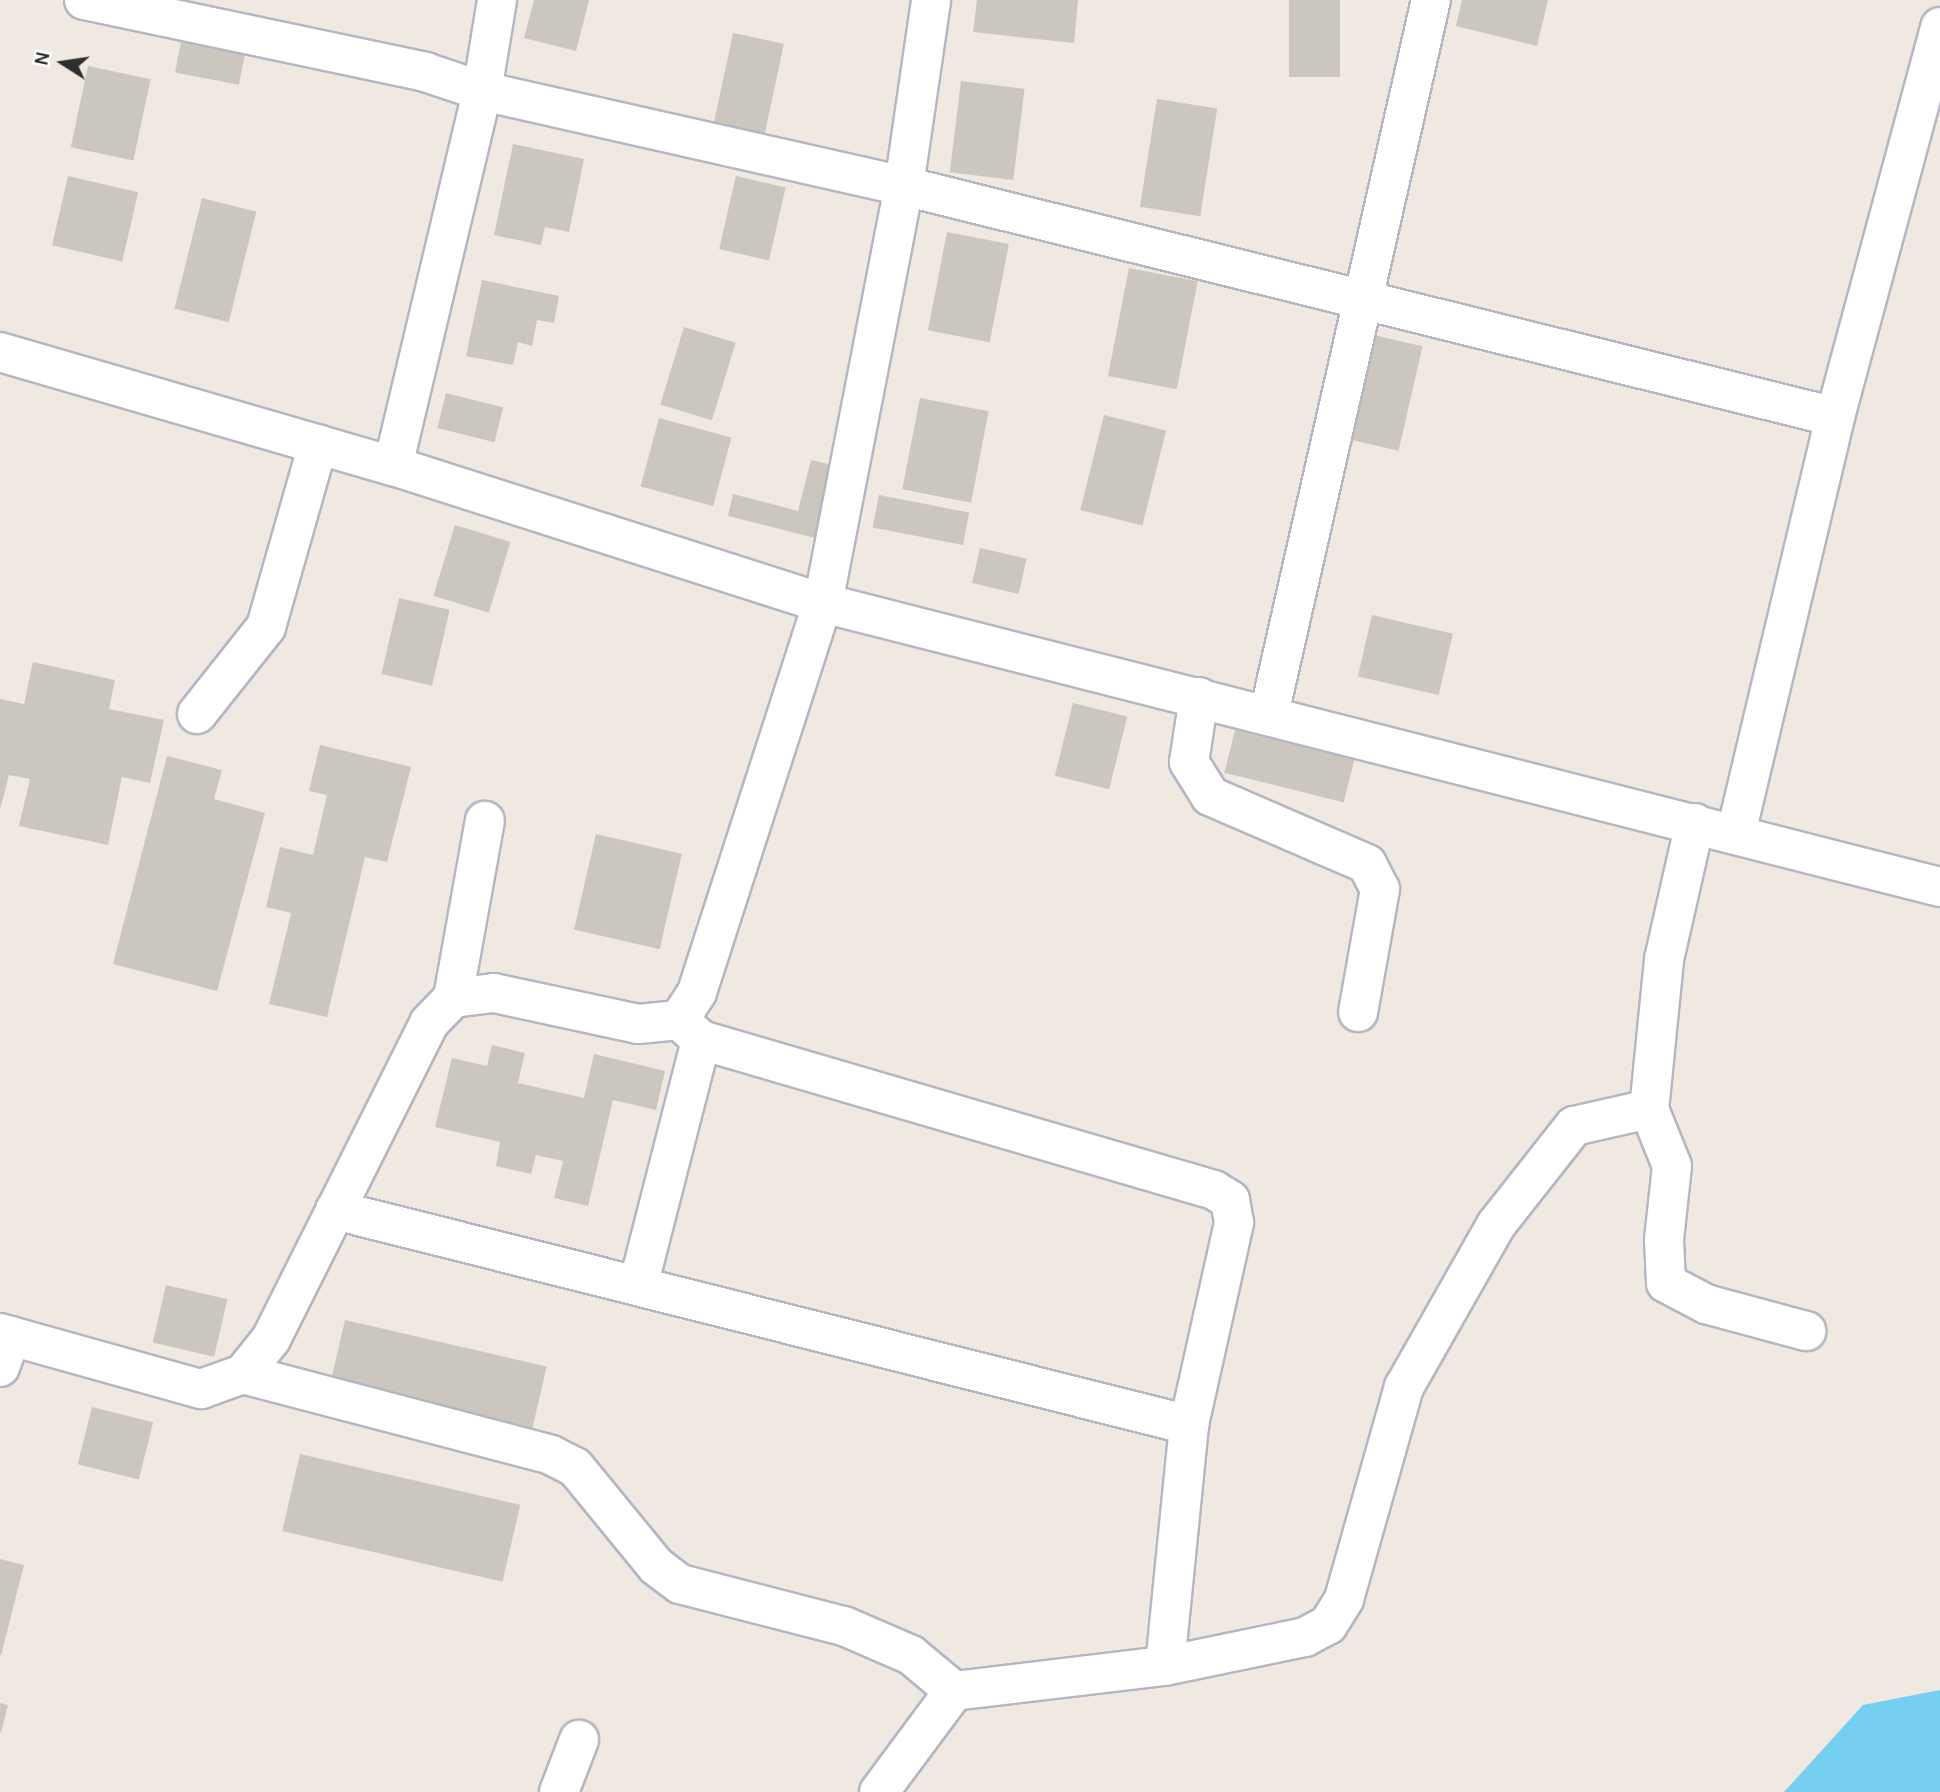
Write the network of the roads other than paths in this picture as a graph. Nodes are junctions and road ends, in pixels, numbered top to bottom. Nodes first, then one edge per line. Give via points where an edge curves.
1 (84, 0) edge
2 (497, 0) edge
3 (932, 0) edge
4 (1431, 0) edge
5 (1940, 27) edge
6 (482, 91) junction
7 (904, 186) junction
8 (1362, 297) junction
9 (0, 352) edge
10 (1835, 417) junction
11 (318, 444) junction
12 (393, 466) junction
13 (823, 604) junction
14 (1199, 697) junction
15 (197, 714) dead end
16 (1269, 714) junction
17 (485, 821) dead end
18 (1696, 823) junction
19 (1736, 833) junction
20 (1940, 887) edge
21 (453, 998) junction
22 (1358, 1012) dead end
23 (690, 1030) junction
24 (1649, 1109) junction
25 (335, 1210) junction
26 (638, 1286) junction
27 (1806, 1331) dead end
28 (4, 1345) edge
29 (243, 1374) junction
30 (1189, 1425) junction
31 (1165, 1666) junction
32 (954, 1691) junction
33 (579, 1740) dead end
34 (559, 1792) edge
35 (879, 1792) edge

1 - 6 street via 425,72
2 - 6 street
3 - 7 street
4 - 8 street
5 - 10 street
6 - 7 street
6 - 12 street
7 - 8 street
7 - 13 street
8 - 10 street
8 - 16 street
9 - 11 street
10 - 19 street
11 - 12 street
11 - 15 street via 266,627
12 - 13 street
13 - 14 street
13 - 23 street via 698,992
14 - 16 street
14 - 22 street via 1189,762 1210,796 1367,864 1380,889
16 - 18 street
17 - 21 street
18 - 19 street
18 - 24 street via 1664,960
19 - 20 street
21 - 23 street via 494,993 638,1024
21 - 25 street via 429,1023
23 - 26 street
23 - 30 street via 1214,1190 1230,1200 1234,1223
24 - 27 street via 1672,1166 1664,1240 1666,1283 1706,1304
24 - 31 street via 1574,1126 1496,1225 1404,1387 1343,1599 1328,1625 1305,1637
25 - 26 street
25 - 29 street via 271,1339
26 - 30 street
28 - 29 street via 201,1389
29 - 32 street via 551,1455 575,1467 656,1566 680,1584 844,1626 911,1655
30 - 31 street
31 - 32 street
32 - 35 street
33 - 34 street

